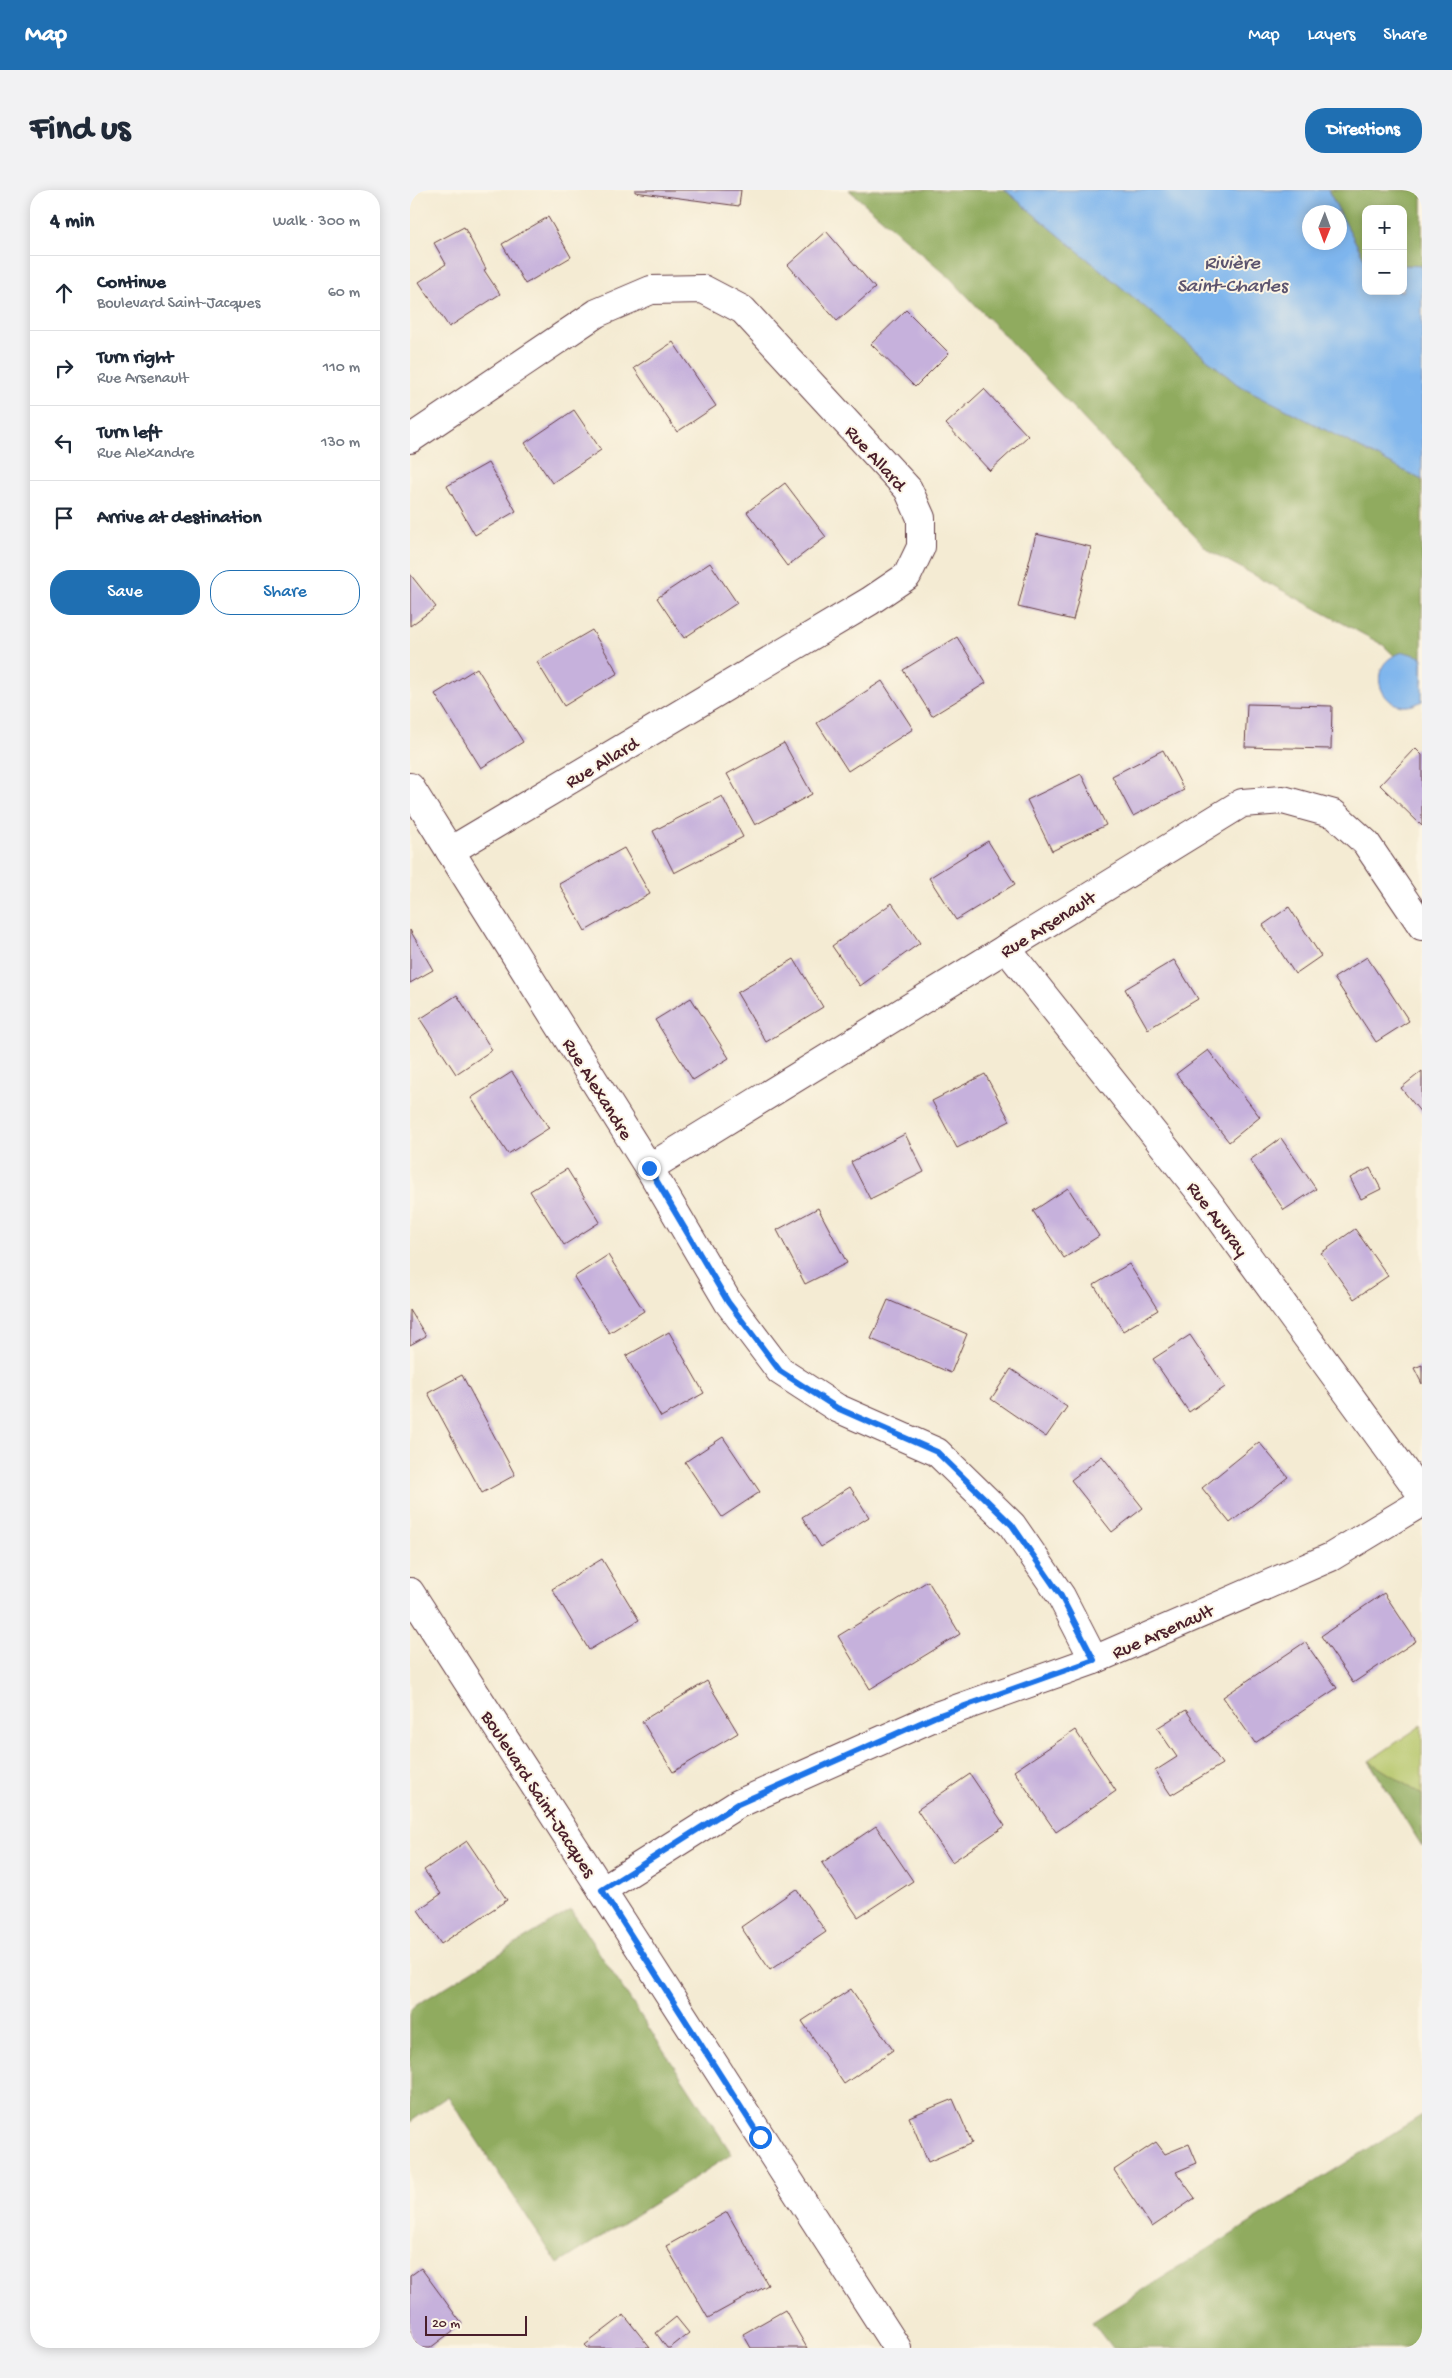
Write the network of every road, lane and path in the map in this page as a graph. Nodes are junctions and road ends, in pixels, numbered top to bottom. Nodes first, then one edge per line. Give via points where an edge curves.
1 (410, 439) edge
2 (410, 787) edge
3 (450, 851) junction
4 (1422, 926) edge
5 (1006, 948) junction
6 (649, 1168) junction
7 (1422, 1495) edge
8 (1422, 1502) edge
9 (410, 1592) edge
10 (1094, 1660) junction
11 (602, 1890) junction
12 (896, 2348) edge

1 - 3 street, Rue Allard via 598,313 651,290 704,289 743,310 908,489 921,518 921,547 907,576 870,602
2 - 3 street, Rue Alexandre
3 - 6 street, Rue Alexandre
4 - 5 street, Rue Arsenault via 1366,843 1334,814 1283,800 1242,803
5 - 6 street, Rue Arsenault
5 - 7 street, Rue Auvray via 1209,1203
6 - 10 street, Rue Alexandre via 728,1302 780,1371 837,1408 937,1452 1012,1525 1061,1596
8 - 10 street, Rue Arsenault via 1331,1557
9 - 11 street, Boulevard Saint-Jacques
10 - 11 street, Rue Arsenault via 934,1717 738,1804
11 - 12 street, Boulevard Saint-Jacques

